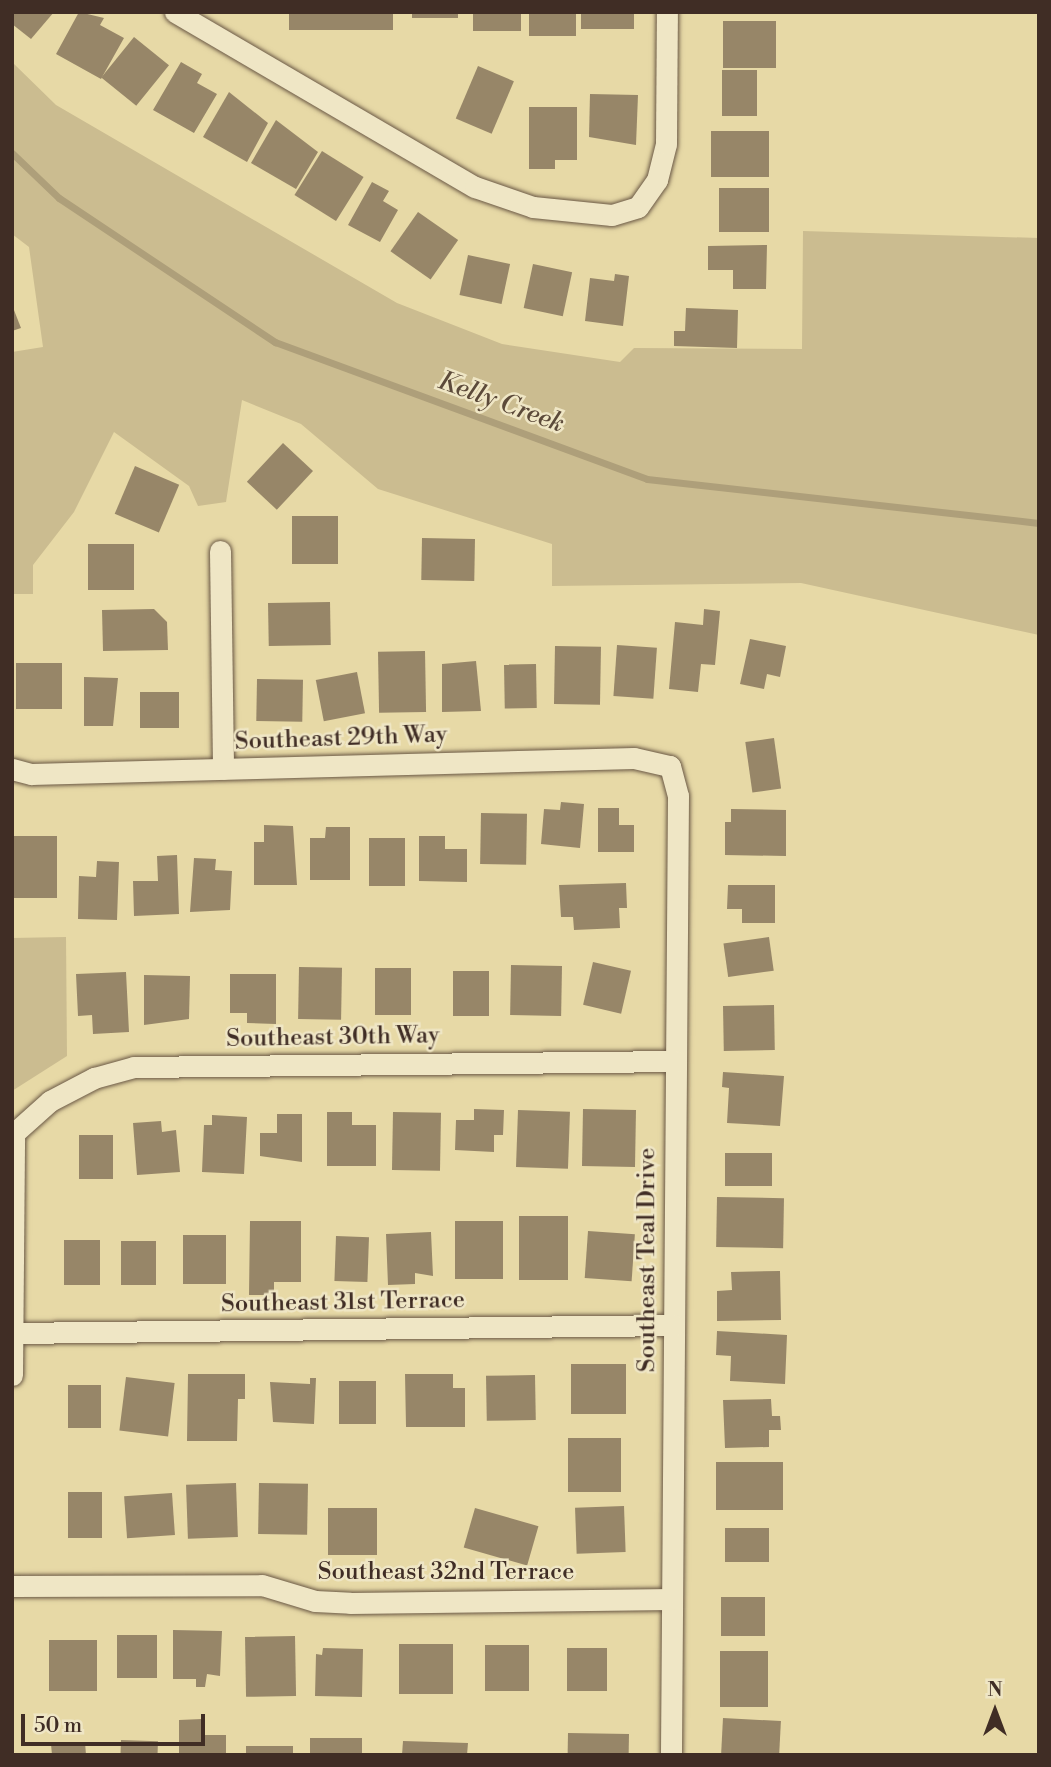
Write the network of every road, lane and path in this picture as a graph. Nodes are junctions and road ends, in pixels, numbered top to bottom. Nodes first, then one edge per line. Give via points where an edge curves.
1 (175, 12) edge
2 (667, 12) edge
3 (220, 551) dead end
4 (670, 766) joint
5 (12, 769) edge
6 (223, 769) junction
7 (676, 1061) junction
8 (13, 1135) edge
9 (674, 1325) junction
10 (12, 1333) edge
11 (12, 1375) edge
12 (12, 1586) edge
13 (673, 1599) junction
14 (671, 1755) edge

1 - 2 street via 475,187 577,214 612,215 638,206 657,180 666,144
3 - 6 street
4 - 6 street, Southeast 29th Way via 634,758
4 - 7 street, Southeast Teal Drive via 678,796
5 - 6 street, Southeast 29th Way via 31,774
7 - 8 street, Southeast 30th Way via 134,1067 93,1079 50,1101
7 - 9 street, Southeast Teal Drive
8 - 10 street
9 - 10 street, Southeast 31st Terrace
9 - 13 street, Southeast Teal Drive
10 - 11 street
12 - 13 street, Southeast 32nd Terrace via 262,1585 314,1601 350,1603
13 - 14 street, Southeast Teal Drive

